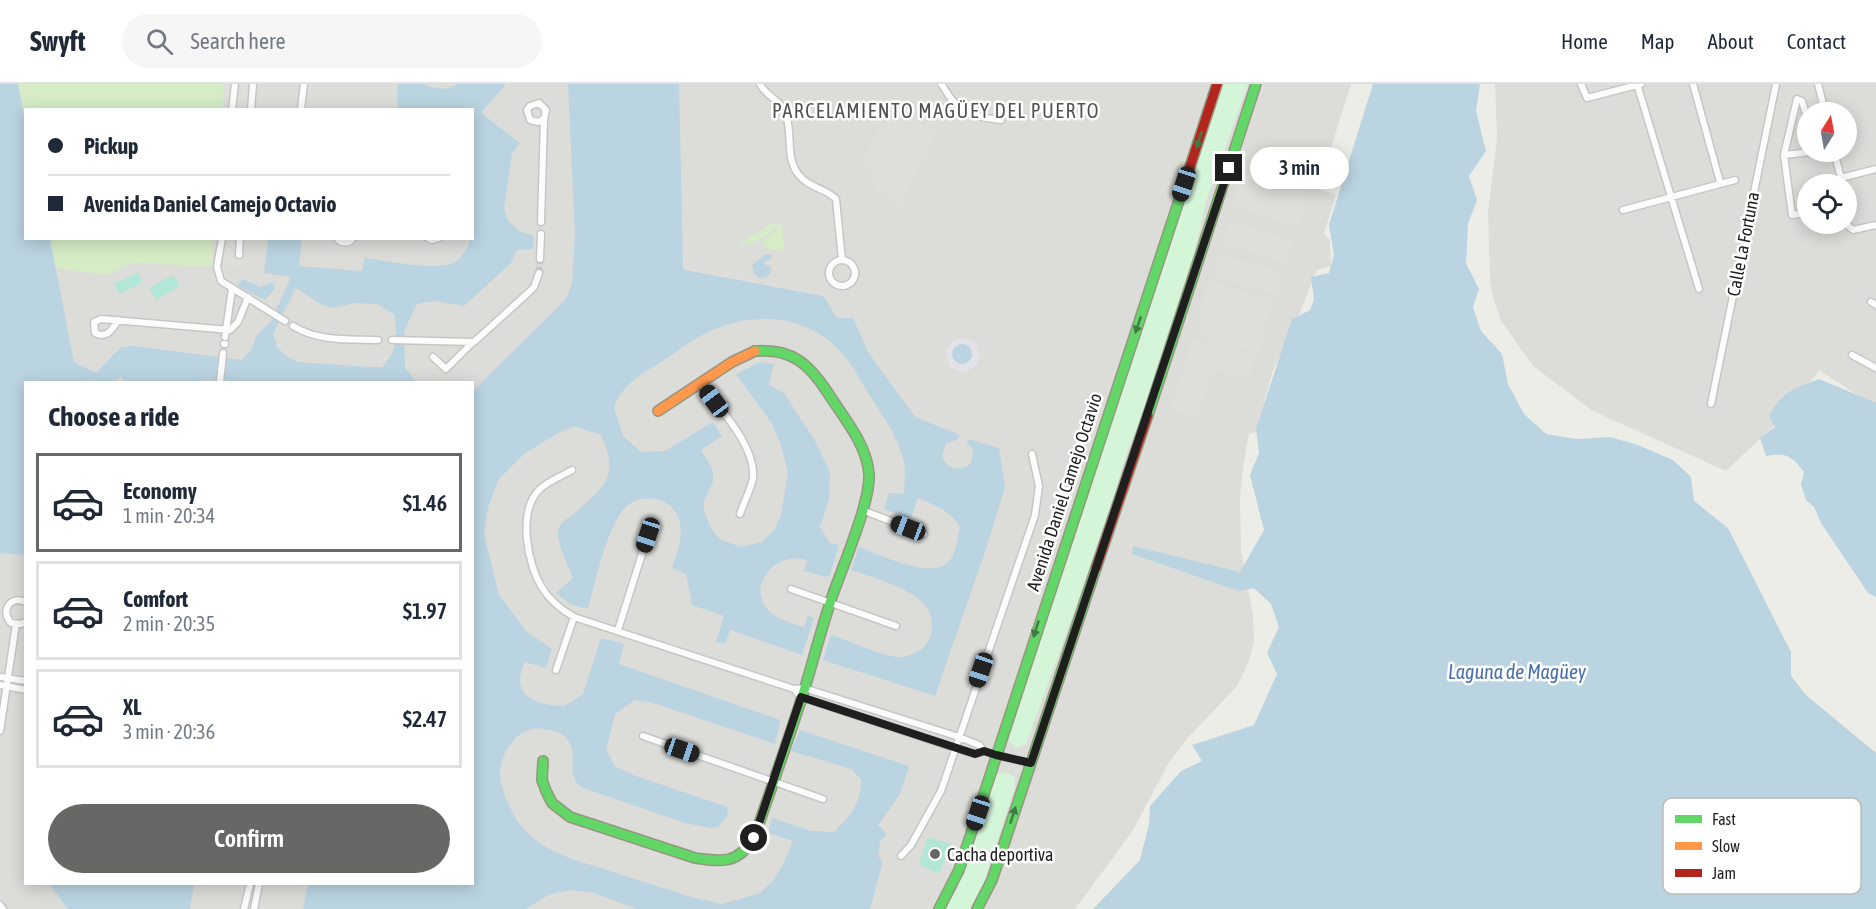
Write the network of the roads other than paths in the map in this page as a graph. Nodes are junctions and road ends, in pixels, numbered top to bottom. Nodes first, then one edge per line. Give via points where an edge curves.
1 (235, 84) edge
2 (253, 84) edge
3 (304, 84) edge
4 (760, 84) edge
5 (941, 84) edge
6 (1217, 84) edge
7 (1256, 84) edge
8 (1581, 84) edge
9 (1638, 84) edge
10 (1693, 84) edge
11 (1776, 84) edge
12 (1818, 84) edge
13 (1802, 102) edge
14 (1822, 102) edge
15 (232, 108) edge
16 (251, 108) edge
17 (301, 108) edge
18 (544, 119) dead end
19 (1001, 120) dead end
20 (1797, 154) edge
21 (1784, 155) junction
22 (1876, 169) edge
23 (1857, 175) edge
24 (1734, 180) dead end
25 (1720, 182) junction
26 (1671, 196) junction
27 (1623, 210) dead end
28 (1797, 214) edge
29 (542, 222) dead end
30 (1876, 225) edge
31 (1857, 229) edge
32 (541, 235) dead end
33 (222, 240) edge
34 (240, 240) edge
35 (238, 255) dead end
36 (540, 259) tunnel mouth
37 (842, 260) junction
38 (539, 273) tunnel mouth
39 (232, 289) junction
40 (1699, 289) dead end
41 (248, 297) junction
42 (118, 320) dead end
43 (283, 320) dead end
44 (293, 326) dead end
45 (225, 339) junction
46 (378, 340) dead end
47 (393, 340) dead end
48 (474, 342) junction
49 (223, 354) dead end
50 (1851, 355) dead end
51 (433, 357) dead end
52 (1876, 368) edge
53 (220, 381) edge
54 (701, 383) junction
55 (1711, 404) dead end
56 (658, 411) dead end
57 (1032, 454) dead end
58 (572, 470) dead end
59 (862, 510) junction
60 (740, 514) dead end
61 (924, 534) dead end
62 (648, 535) dead end
63 (791, 589) dead end
64 (24, 602) edge
65 (830, 602) junction
66 (574, 617) junction
67 (24, 622) edge
68 (16, 624) junction
69 (896, 626) dead end
70 (618, 630) junction
71 (556, 670) dead end
72 (0, 677) edge
73 (8, 678) junction
74 (24, 681) edge
75 (3, 686) edge
76 (24, 690) edge
77 (800, 691) junction
78 (0, 731) edge
79 (643, 736) dead end
80 (958, 737) junction
81 (955, 748) junction
82 (984, 751) junction
83 (996, 755) junction
84 (543, 761) dead end
85 (1031, 763) junction
86 (774, 783) junction
87 (823, 799) dead end
88 (901, 856) dead end
89 (250, 885) edge
90 (258, 885) edge
91 (0, 904) edge
92 (3, 909) edge
93 (244, 909) edge
94 (254, 909) edge
95 (939, 909) edge
96 (977, 909) edge

1 - 15 street
2 - 16 street
3 - 17 street
4 - 37 street via 786,114 789,152 797,173 808,185 832,194 836,200
5 - 19 street via 950,98 977,118
6 -> 83 main road, Avenida Daniel Camejo Octavio
7 - 85 main road
8 - 9 street via 1587,98
9 - 26 street
10 - 25 street
11 - 55 street, Calle La Fortuna
12 - 14 street
13 - 21 street via 1797,99
18 - 29 street
20 - 21 street
21 - 28 street via 1792,215
22 - 23 street
24 - 25 street
25 - 26 street
26 - 27 street
26 - 40 street
30 - 31 street
32 - 36 street
33 - 39 street via 217,267 222,281
34 - 35 street
37 - 37 street via 829,270 830,278 840,286 848,284 855,274 850,263
38 - 48 street via 534,287
39 - 41 street
39 - 45 street
41 - 43 street
41 - 45 street via 235,327
42 - 45 street
44 - 46 street via 320,338
47 - 48 street
48 - 51 street via 446,369
49 - 53 street
50 - 52 street
54 - 56 main road
54 - 59 main road via 755,351 784,353 808,366 861,445 869,473
54 - 60 street via 751,457 753,479
57 - 80 street via 1039,486 1035,515
58 - 66 street via 540,488 530,503 526,523 527,543 542,588
59 - 61 street
59 - 65 main road
62 - 70 street
63 - 65 street
64 - 68 street via 15,600 7,605 6,615
65 - 69 street
65 - 77 main road
66 - 70 street
66 - 71 street
67 - 68 street
68 - 73 street
70 - 77 street
72 - 73 street
73 - 74 street
73 - 75 street
75 - 76 street
75 - 78 street
77 - 80 street
77 - 81 street
77 - 86 main road
79 - 86 street
80 - 81 street
80 - 82 street
81 - 82 street via 975,754
81 - 88 street via 941,791
82 - 83 street
83 - 85 street
83 - 95 main road, Avenida Daniel Camejo Octavio via 959,870
84 - 86 main road via 546,791 552,803 570,817 714,861 727,861 748,848
96 -> 85 main road via 992,880
86 - 87 street
89 - 93 street
90 - 94 street
91 - 92 street

